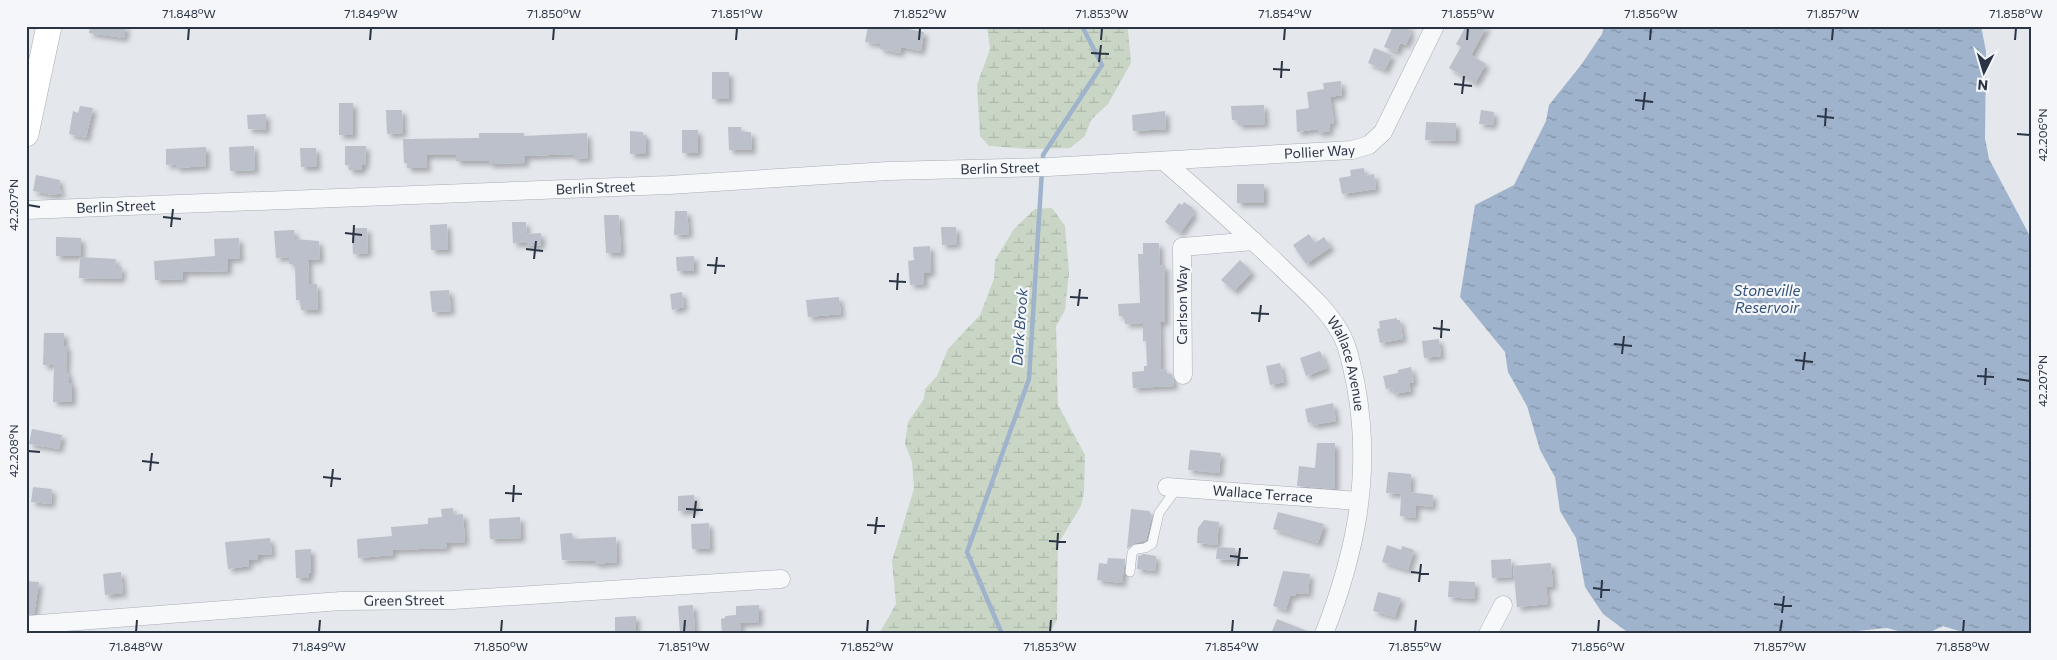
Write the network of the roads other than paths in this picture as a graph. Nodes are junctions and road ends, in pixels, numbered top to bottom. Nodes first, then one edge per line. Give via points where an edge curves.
1 (49, 26) edge
2 (1434, 26) edge
3 (26, 134) edge
4 (1164, 161) junction
5 (26, 210) edge
6 (1254, 241) junction
7 (1183, 375) dead end
8 (1172, 487) joint
9 (1359, 501) junction
10 (1130, 572) dead end
11 (781, 579) dead end
12 (1503, 605) dead end
13 (26, 626) edge
14 (1324, 634) edge
15 (1488, 634) edge

1 - 3 main road
2 - 4 street, Pollier Way via 1383,132 1369,145 1347,151
4 - 5 street, Berlin Street via 1043,168 897,170 669,185
4 - 6 street, Wallace Avenue
6 - 7 street, Carlson Way via 1182,247
6 - 9 street, Wallace Avenue via 1321,306 1341,334 1360,416
8 - 9 street, Wallace Terrace
8 - 10 lane via 1159,513 1152,544 1132,552
9 - 14 street, Wallace Avenue via 1352,552
11 - 13 street, Green Street via 453,600 341,601
12 - 15 street

